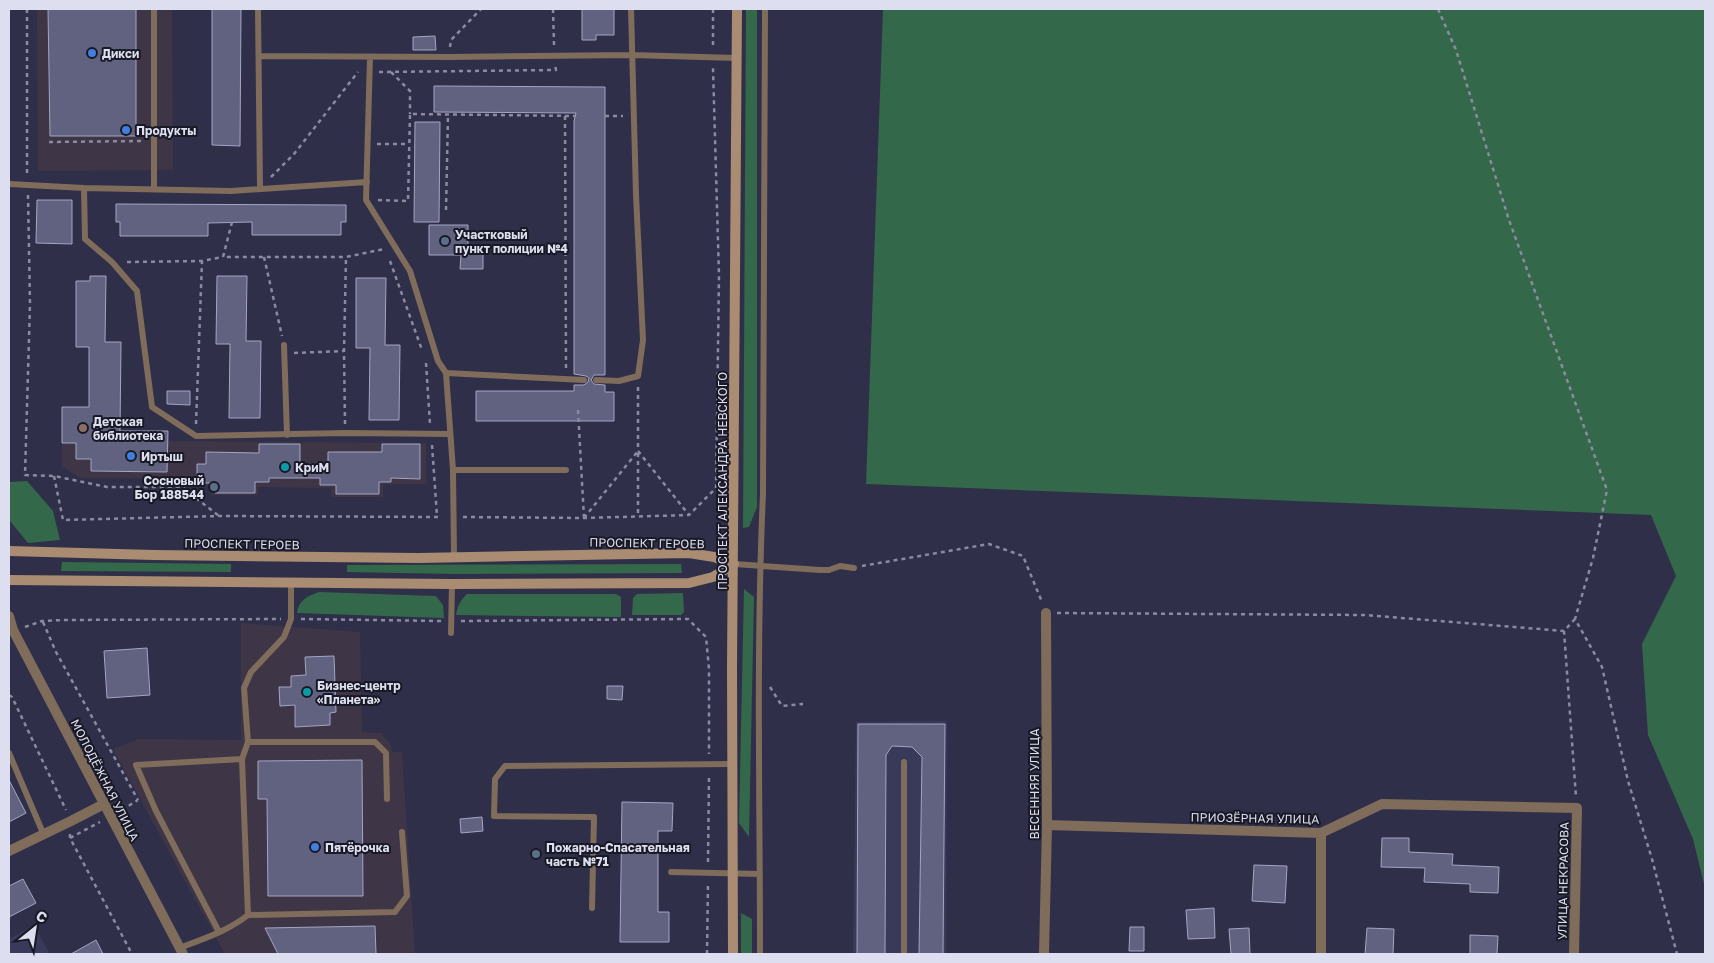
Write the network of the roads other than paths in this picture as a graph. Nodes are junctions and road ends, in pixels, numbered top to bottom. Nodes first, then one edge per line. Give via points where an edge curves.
1 (154, 9) edge
2 (258, 9) edge
3 (631, 9) edge
4 (737, 9) edge
5 (765, 9) edge
6 (632, 55) junction
7 (259, 56) junction
8 (370, 57) junction
9 (737, 58) junction
10 (367, 182) junction
11 (9, 184) edge
12 (84, 188) junction
13 (154, 188) junction
14 (260, 188) junction
15 (284, 345) road end
16 (446, 373) junction
17 (584, 380) dead end
18 (596, 380) dead end
19 (450, 434) junction
20 (287, 435) junction
21 (453, 470) junction
22 (566, 470) dead end
23 (9, 551) edge
24 (454, 557) junction
25 (734, 564) junction
26 (760, 565) junction
27 (854, 568) road end
28 (9, 580) edge
29 (291, 582) junction
30 (452, 584) junction
31 (1046, 613) road end
32 (9, 616) edge
33 (451, 633) dead end
34 (248, 742) junction
35 (9, 753) edge
36 (242, 759) junction
37 (904, 762) dead end
38 (733, 764) junction
39 (387, 799) dead end
40 (104, 804) junction
41 (1576, 808) joint
42 (1047, 825) junction
43 (402, 832) dead end
44 (1321, 833) junction
45 (43, 834) junction
46 (9, 851) edge
47 (671, 872) dead end
48 (733, 873) junction
49 (760, 874) junction
50 (592, 908) dead end
51 (248, 915) junction
52 (219, 932) junction
53 (181, 951) edge
54 (733, 954) edge
55 (760, 954) edge
56 (904, 954) edge
57 (1044, 954) edge
58 (1320, 954) edge
59 (1574, 954) edge

1 - 13 lane
2 - 7 lane
3 - 6 lane
4 - 9 main road, ПРОСПЕКТ АЛЕКСАНДРА НЕВСКОГО
5 - 26 lane
6 - 8 lane
6 - 9 lane
6 - 18 lane via 642,340 638,376 619,381
7 - 8 lane
7 - 14 lane
8 - 10 lane
9 - 25 main road, ПРОСПЕКТ АЛЕКСАНДРА НЕВСКОГО
10 - 14 lane
10 - 16 lane via 366,200 410,270 438,361
11 - 12 lane
12 - 13 lane
12 - 20 lane via 86,239 137,290 152,407 196,436
13 - 14 lane via 232,191
15 - 20 lane
16 - 17 lane
16 - 19 lane
19 - 20 lane
19 - 21 lane
21 - 22 lane
21 - 24 lane
23 - 24 main road, ПРОСПЕКТ ГЕРОЕВ
24 - 25 main road, ПРОСПЕКТ ГЕРОЕВ via 689,553 714,556
25 - 26 lane
25 - 30 main road via 713,577 688,583
25 - 38 main road, ПРОСПЕКТ АЛЕКСАНДРА НЕВСКОГО
26 - 27 lane via 820,570 840,566
26 - 49 lane
28 - 29 main road
29 - 30 main road
29 - 34 lane via 290,619 284,637 251,672 244,688
30 - 33 lane
31 - 42 street, ВЕСЕННЯЯ УЛИЦА
32 - 40 street, МОЛОДЁЖНАЯ УЛИЦА via 13,630
34 - 36 lane
34 - 39 lane via 375,742 386,753
35 - 45 lane
36 - 51 lane
36 - 52 lane via 136,765 156,811
37 - 56 lane
38 - 48 main road, ПРОСПЕКТ АЛЕКСАНДРА НЕВСКОГО
38 - 50 lane via 505,766 495,779 494,816 594,817
40 - 45 street
40 - 53 street, МОЛОДЁЖНАЯ УЛИЦА
41 - 44 street, ПРИОЗЁРНАЯ УЛИЦА via 1382,804
41 - 59 street, УЛИЦА НЕКРАСОВА
42 - 44 street, ПРИОЗЁРНАЯ УЛИЦА
42 - 57 street, ВЕСЕННЯЯ УЛИЦА
43 - 51 lane via 407,896 395,912
44 - 58 street
45 - 46 street
47 - 48 lane
48 - 49 lane
48 - 54 main road, ПРОСПЕКТ АЛЕКСАНДРА НЕВСКОГО
49 - 55 lane
51 - 52 lane
52 - 53 lane

